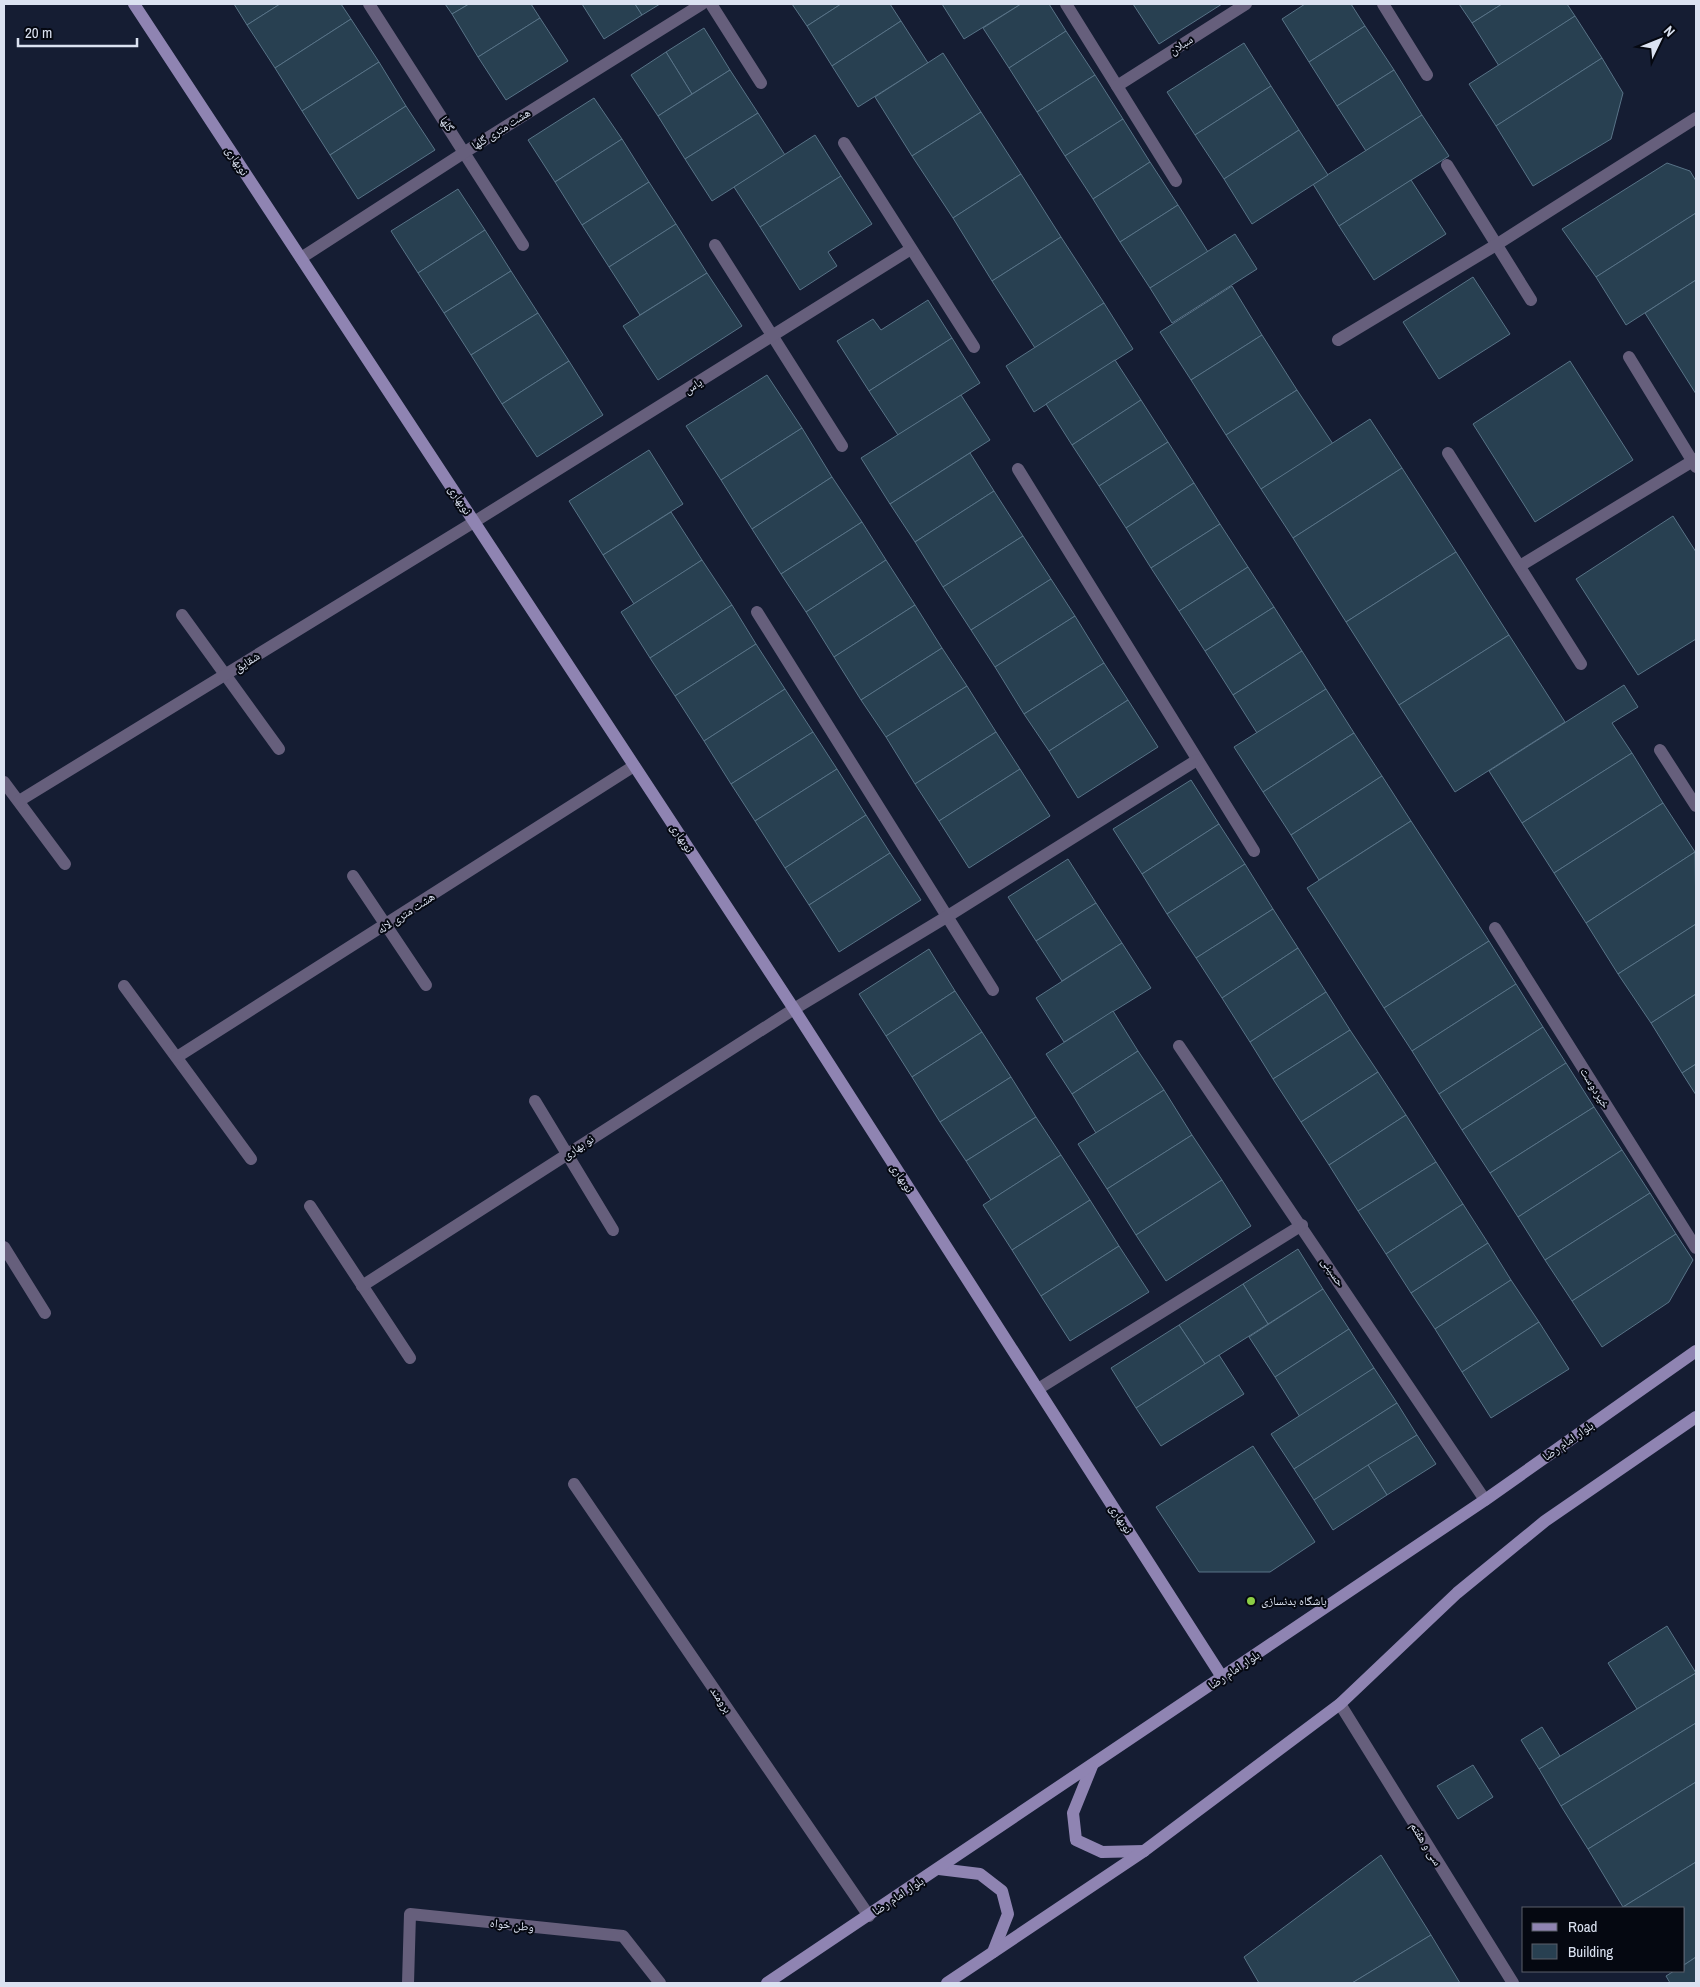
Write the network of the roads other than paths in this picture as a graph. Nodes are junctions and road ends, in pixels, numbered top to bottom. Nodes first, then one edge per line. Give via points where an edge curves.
1 (134, 4) edge
2 (368, 4) edge
3 (702, 4) edge
4 (711, 4) edge
5 (1066, 4) edge
6 (1246, 4) edge
7 (1382, 4) edge
8 (1427, 75) dead end
9 (761, 83) dead end
10 (1117, 86) junction
11 (1696, 118) edge
12 (844, 143) dead end
13 (465, 152) junction
14 (1447, 165) dead end
15 (1176, 181) dead end
16 (523, 245) dead end
17 (715, 245) dead end
18 (1496, 245) junction
19 (911, 249) junction
20 (301, 258) junction
21 (1530, 300) dead end
22 (771, 337) junction
23 (1338, 340) dead end
24 (974, 347) dead end
25 (1629, 357) dead end
26 (842, 446) dead end
27 (1448, 453) dead end
28 (1695, 462) edge
29 (1018, 469) dead end
30 (474, 522) junction
31 (1520, 566) junction
32 (757, 612) dead end
33 (182, 615) dead end
34 (1581, 664) dead end
35 (225, 675) junction
36 (278, 749) dead end
37 (1660, 750) dead end
38 (1196, 760) junction
39 (634, 766) junction
40 (4, 782) edge
41 (18, 801) junction
42 (1696, 806) edge
43 (1254, 852) dead end
44 (65, 864) dead end
45 (354, 876) dead end
46 (948, 916) junction
47 (388, 925) junction
48 (1494, 928) dead end
49 (426, 985) dead end
50 (124, 986) dead end
51 (993, 990) dead end
52 (794, 1009) junction
53 (1179, 1046) dead end
54 (177, 1057) junction
55 (534, 1101) dead end
56 (568, 1154) junction
57 (251, 1159) dead end
58 (310, 1206) dead end
59 (1302, 1225) junction
60 (612, 1230) dead end
61 (4, 1247) edge
62 (1696, 1248) edge
63 (362, 1286) junction
64 (45, 1313) dead end
65 (1696, 1351) edge
66 (410, 1358) dead end
67 (1038, 1389) junction
68 (1696, 1417) edge
69 (574, 1484) dead end
70 (1484, 1500) junction
71 (1222, 1677) junction
72 (1340, 1704) junction
73 (1092, 1766) junction
74 (1144, 1851) junction
75 (939, 1869) junction
76 (869, 1916) junction
77 (993, 1952) junction
78 (408, 1983) edge
79 (660, 1983) edge
80 (767, 1983) edge
81 (947, 1983) edge
82 (1513, 1983) edge

1 - 20 main road, نوبهاری
2 - 13 street, گلها
3 - 13 street, هشت متری گلها
4 - 9 street
5 - 10 street
6 - 10 street, سبلان
7 - 8 street
10 - 15 street
11 - 18 street
12 - 19 street
13 - 16 street, گلها
13 - 20 street, هشت متری گلها
14 - 18 street
17 - 22 street
18 - 21 street
18 - 23 street
19 - 22 street, یاس
19 - 24 street
20 - 30 main road, نوبهاری
22 - 26 street
22 - 30 street, یاس
25 - 28 street
27 - 31 street
28 - 31 street
29 - 38 street
30 - 35 street, شقایق
30 - 39 main road, نوبهاری
31 - 34 street
32 - 46 street
33 - 35 street
35 - 36 street
35 - 41 street, شقایق
37 - 42 street
38 - 43 street
38 - 46 street, نو بهاری
39 - 47 street, هشت متری لاله
39 - 52 main road, نوبهاری
40 - 41 street
41 - 44 street
45 - 47 street
46 - 51 street
46 - 52 street, نو بهاری
47 - 49 street
47 - 54 street, هشت متری لاله
48 - 62 street, خیردوست
50 - 54 street
52 - 56 street, نو بهاری
52 - 67 main road, نوبهاری
53 - 59 street, حسینی
54 - 57 street
55 - 56 street
56 - 60 street
56 - 63 street, نو بهاری
58 - 63 street
59 - 67 street
59 - 70 street, حسینی
61 - 64 street
63 - 66 street
65 - 70 main road, بلوار امام رضا
67 - 71 main road, نوبهاری
68 - 72 main road via 1545,1521 1457,1593
69 - 76 street, برومند
70 - 71 main road, بلوار امام رضا
71 - 73 main road, بلوار امام رضا
72 - 74 main road
72 - 82 street, سی و هفتم
73 - 74 main road via 1073,1813 1076,1840 1102,1852
73 - 75 main road, بلوار امام رضا
74 - 77 main road
75 - 76 main road, بلوار امام رضا
75 - 77 main road via 980,1874 1002,1891 1008,1914
76 - 80 main road, بلوار امام رضا
77 - 81 main road
78 - 79 street, وطن خواه via 410,1914 623,1936

